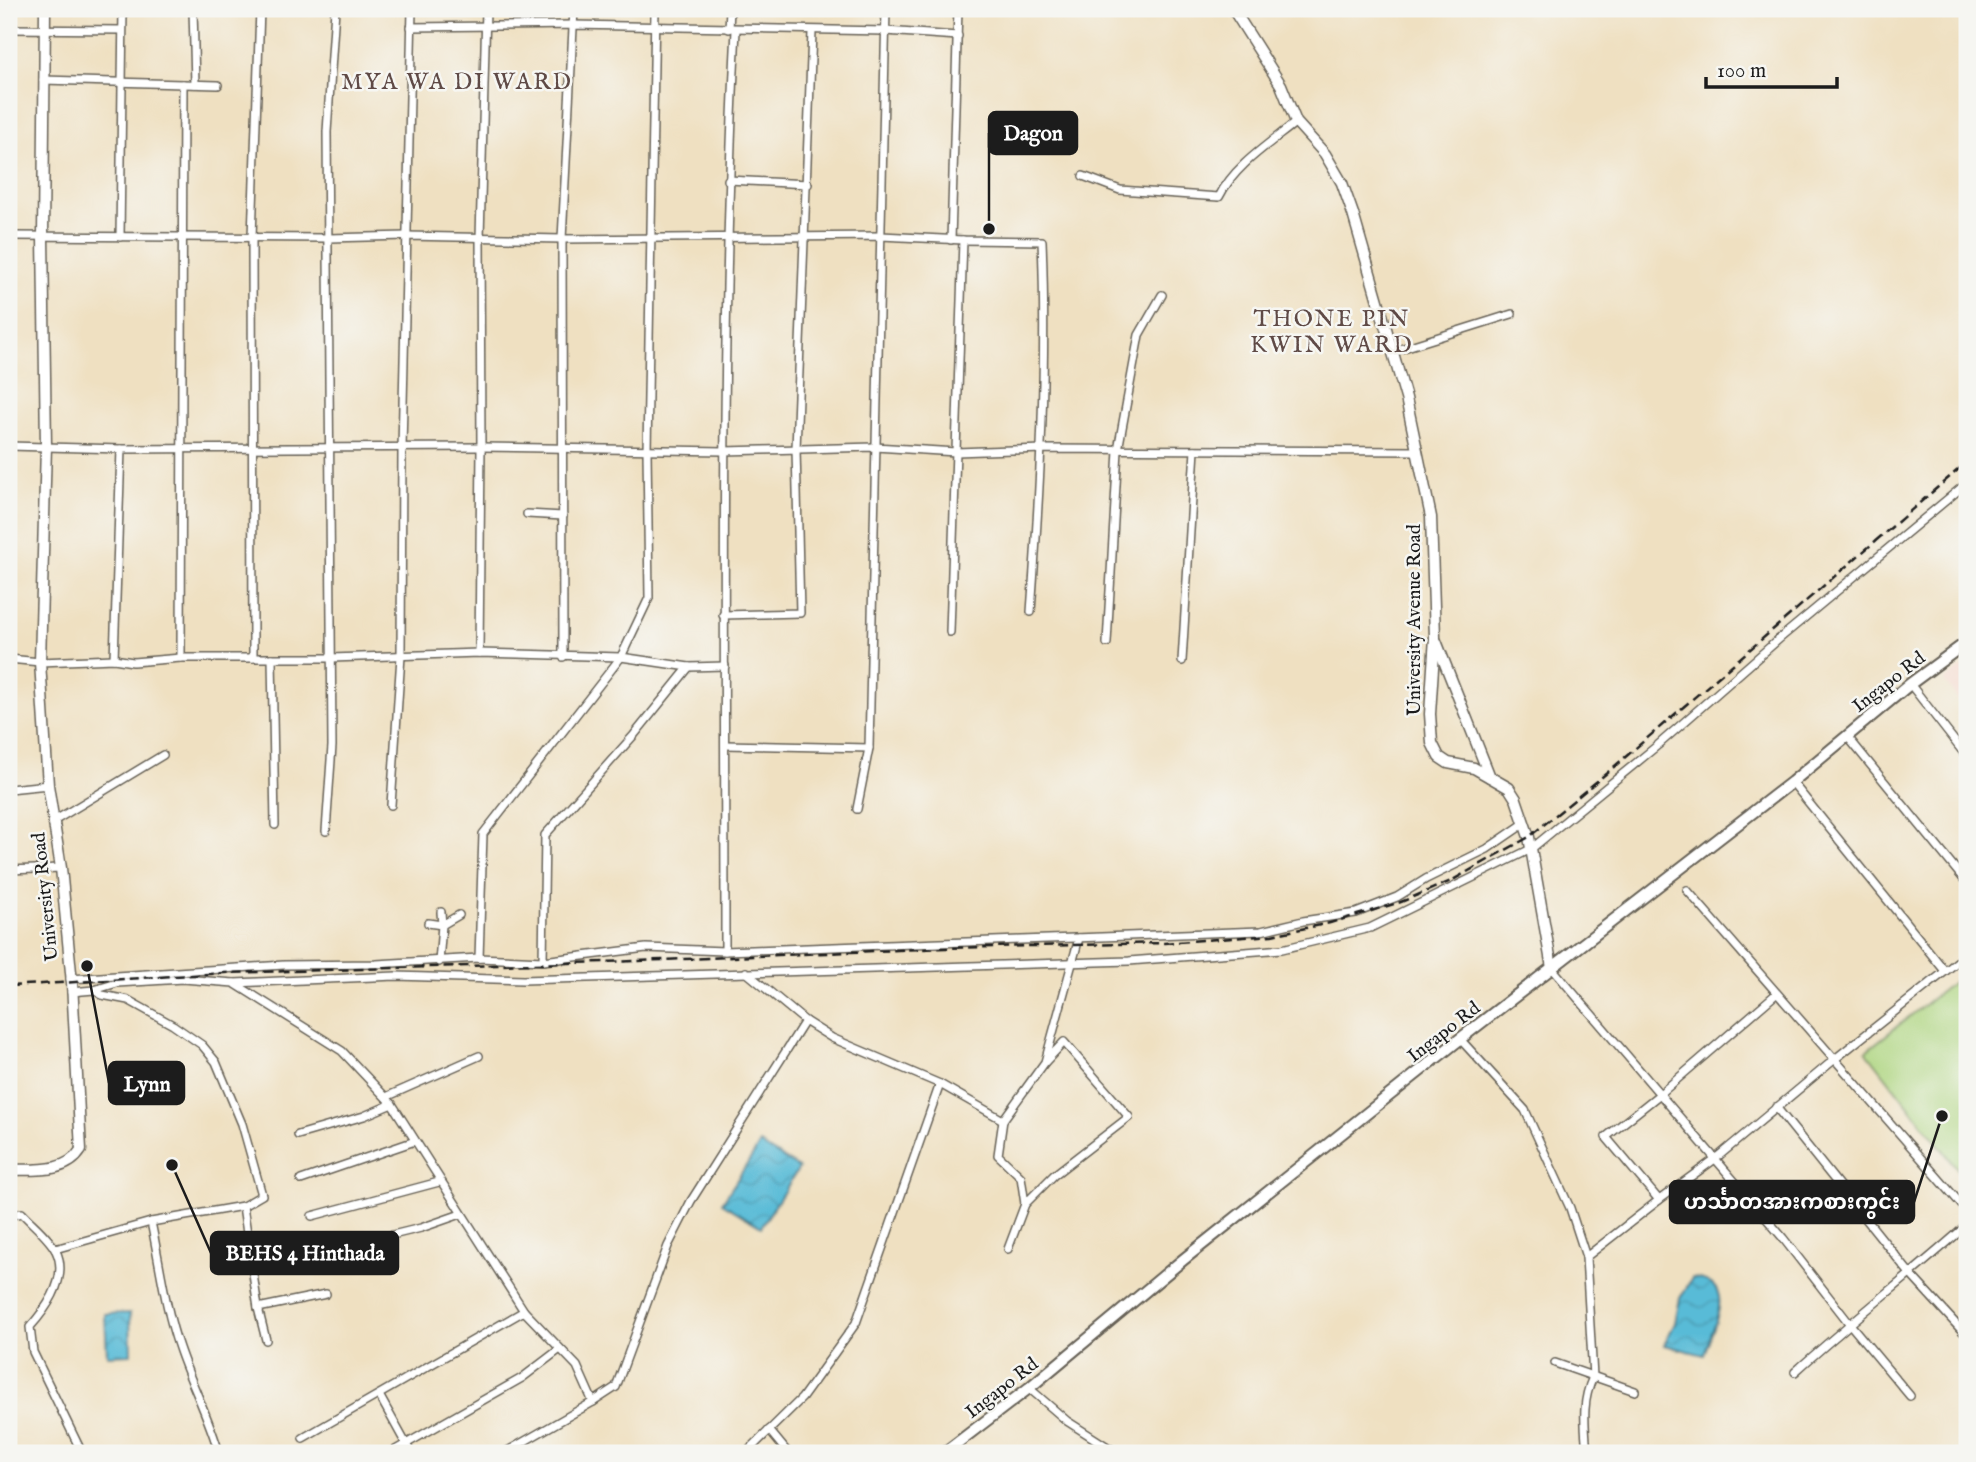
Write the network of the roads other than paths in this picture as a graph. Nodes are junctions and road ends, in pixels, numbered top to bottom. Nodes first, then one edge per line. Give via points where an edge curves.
1 (45, 9) edge
2 (122, 9) edge
3 (192, 9) edge
4 (260, 9) edge
5 (335, 9) edge
6 (412, 9) edge
7 (486, 9) edge
8 (574, 9) edge
9 (655, 9) edge
10 (730, 9) edge
11 (886, 9) edge
12 (958, 9) edge
13 (1233, 9) edge
14 (486, 25) junction
15 (573, 25) junction
16 (411, 27) junction
17 (655, 27) junction
18 (9, 29) edge
19 (732, 29) junction
20 (45, 30) junction
21 (122, 30) junction
22 (812, 32) junction
23 (885, 32) junction
24 (958, 36) junction
25 (43, 80) junction
26 (121, 81) junction
27 (183, 84) junction
28 (195, 84) junction
29 (218, 85) dead end
30 (1296, 122) junction
31 (1083, 176) dead end
32 (728, 180) junction
33 (808, 184) junction
34 (9, 236) edge
35 (406, 236) junction
36 (881, 236) junction
37 (43, 237) junction
38 (120, 237) junction
39 (181, 237) junction
40 (252, 237) junction
41 (480, 237) junction
42 (650, 237) junction
43 (806, 237) junction
44 (329, 238) junction
45 (727, 238) junction
46 (562, 239) junction
47 (951, 240) junction
48 (963, 240) junction
49 (1162, 295) dead end
50 (1512, 314) dead end
51 (1394, 351) junction
52 (9, 446) edge
53 (46, 446) junction
54 (182, 447) junction
55 (254, 447) junction
56 (481, 447) junction
57 (875, 447) junction
58 (121, 449) junction
59 (328, 449) junction
60 (402, 449) junction
61 (562, 449) junction
62 (796, 449) junction
63 (1042, 449) junction
64 (647, 450) junction
65 (1118, 450) junction
66 (1195, 450) junction
67 (1418, 450) junction
68 (724, 451) junction
69 (956, 452) junction
70 (1967, 483) edge
71 (527, 514) dead end
72 (563, 516) junction
73 (1031, 612) dead end
74 (723, 615) junction
75 (950, 632) dead end
76 (1435, 637) junction
77 (1967, 642) edge
78 (1107, 643) dead end
79 (479, 653) junction
80 (401, 656) junction
81 (563, 657) junction
82 (621, 657) junction
83 (181, 658) junction
84 (253, 658) junction
85 (272, 658) junction
86 (331, 658) junction
87 (9, 659) edge
88 (114, 659) junction
89 (1182, 661) dead end
90 (40, 662) junction
91 (725, 666) junction
92 (689, 667) junction
93 (1910, 684) junction
94 (1847, 736) junction
95 (725, 746) junction
96 (869, 748) junction
97 (163, 755) dead end
98 (1967, 757) edge
99 (1490, 778) junction
100 (1792, 782) junction
101 (48, 785) junction
102 (9, 789) edge
103 (391, 805) dead end
104 (856, 809) dead end
105 (54, 821) junction
106 (1525, 823) junction
107 (275, 825) dead end
108 (326, 831) dead end
109 (1531, 849) junction
110 (61, 868) junction
111 (9, 870) edge
112 (1967, 883) edge
113 (1687, 890) dead end
114 (441, 912) dead end
115 (459, 915) dead end
116 (428, 923) dead end
117 (442, 925) junction
118 (1079, 938) junction
119 (725, 951) junction
120 (1967, 954) edge
121 (478, 958) junction
122 (543, 961) junction
123 (439, 962) junction
124 (1072, 964) junction
125 (1552, 968) junction
126 (1945, 971) junction
127 (746, 972) junction
128 (234, 983) junction
129 (71, 984) junction
130 (94, 990) junction
131 (1776, 994) junction
132 (805, 1021) junction
133 (1460, 1039) junction
134 (479, 1056) dead end
135 (1835, 1059) junction
136 (1045, 1062) junction
137 (940, 1084) junction
138 (1660, 1094) junction
139 (389, 1101) junction
140 (1776, 1107) junction
141 (1003, 1120) junction
142 (298, 1135) dead end
143 (415, 1141) junction
144 (1715, 1159) junction
145 (9, 1170) edge
146 (301, 1180) dead end
147 (439, 1182) junction
148 (1659, 1200) junction
149 (1024, 1204) junction
150 (243, 1206) junction
151 (1967, 1211) edge
152 (461, 1214) junction
153 (9, 1216) edge
154 (312, 1216) dead end
155 (152, 1222) junction
156 (1967, 1225) edge
157 (55, 1250) junction
158 (1008, 1250) dead end
159 (327, 1251) dead end
160 (1586, 1257) junction
161 (1911, 1275) junction
162 (326, 1294) dead end
163 (258, 1308) junction
164 (524, 1311) junction
165 (1849, 1323) junction
166 (1967, 1336) edge
167 (266, 1340) dead end
168 (560, 1349) junction
169 (1555, 1363) dead end
170 (1795, 1372) dead end
171 (1593, 1377) junction
172 (1030, 1388) junction
173 (1635, 1391) dead end
174 (380, 1395) junction
175 (1910, 1396) dead end
176 (593, 1402) junction
177 (769, 1430) junction
178 (303, 1438) dead end
179 (406, 1445) junction
180 (82, 1453) edge
181 (219, 1453) edge
182 (390, 1453) edge
183 (411, 1453) edge
184 (504, 1453) edge
185 (746, 1453) edge
186 (788, 1453) edge
187 (944, 1453) edge
188 (1117, 1453) edge
189 (1587, 1453) edge

1 - 20 street, University Road
2 - 21 street
3 - 28 street
4 - 40 street
5 - 44 street via 327,132
6 - 16 street
7 - 14 street
8 - 15 street
9 - 17 street
10 - 19 street
11 - 23 street
12 - 24 street
13 - 30 street, University Avenue Road via 1281,85
14 - 15 street
14 - 16 street
14 - 41 street
15 - 17 street
15 - 46 street
16 - 35 street
17 - 19 street
17 - 42 street
18 - 20 street
19 - 22 street
19 - 32 street
20 - 21 street
20 - 25 street, University Road
21 - 26 street
22 - 23 street
22 - 33 street
23 - 24 street
23 - 36 street
24 - 47 street
25 - 26 street
25 - 37 street, University Road
26 - 27 street
26 - 38 street
27 - 28 street
27 - 39 street
28 - 29 street
30 - 31 street via 1237,171 1219,197 1120,190
30 - 51 street, University Avenue Road via 1325,154 1342,183
32 - 33 street
32 - 45 street
33 - 43 street
34 - 37 street
35 - 41 street
35 - 44 street
35 - 60 street
36 - 43 street
36 - 47 street
36 - 57 street
37 - 38 street
37 - 53 street, University Road
38 - 39 street
39 - 40 street
39 - 54 street
40 - 44 street
40 - 55 street
41 - 46 street
41 - 56 street
42 - 45 street
42 - 46 street
42 - 64 street
43 - 45 street
43 - 62 street
44 - 59 street
45 - 68 street
46 - 61 street
47 - 48 street
48 - 63 street via 1042,240
48 - 69 street
49 - 65 street via 1139,335
50 - 51 street
51 - 67 street, University Avenue Road
52 - 53 street
53 - 58 street
53 - 90 street, University Road
54 - 55 street
54 - 58 street
54 - 83 street
55 - 59 street
55 - 84 street
56 - 60 street
56 - 61 street
56 - 79 street
57 - 62 street
57 - 69 street
57 - 96 street
58 - 88 street
59 - 60 street
59 - 86 street
60 - 80 street
61 - 64 street
61 - 72 street
62 - 68 street
62 - 74 street via 800,613
63 - 65 street
63 - 69 street
63 - 73 street
64 - 68 street
64 - 82 street via 649,598
65 - 66 street
65 - 78 street
66 - 67 street
66 - 89 street
67 - 76 street, University Avenue Road via 1433,540
68 - 74 street
69 - 75 street
70 - 109 street
71 - 72 street
72 - 81 street
74 - 91 street
76 - 99 street
76 - 99 street, University Avenue Road via 1430,714 1434,750 1448,763 1474,768
77 - 93 main road, Ingapo Rd
79 - 80 street
79 - 81 street
80 - 86 street
80 - 103 street
81 - 82 street
82 - 92 street
82 - 121 street via 483,834
83 - 84 street
83 - 88 street
84 - 85 street
85 - 86 street
85 - 107 street
86 - 108 street via 332,746
87 - 90 street
88 - 90 street
90 - 101 street, University Road
91 - 92 street
91 - 95 street
92 - 122 street via 545,835
93 - 94 main road, Ingapo Rd
93 - 98 street
94 - 100 main road, Ingapo Rd
94 - 112 street
95 - 96 street
95 - 119 street
96 - 104 street
97 - 105 street
99 - 106 street, University Avenue Road via 1510,788
100 - 125 main road, Ingapo Rd
100 - 126 street
101 - 102 street
101 - 105 street, University Road
105 - 110 street, University Road
106 - 109 street, University Avenue Road
106 - 118 street via 1459,864 1356,912 1261,931
109 - 124 street via 1370,928 1282,949
109 - 125 street, University Avenue Road
110 - 111 street
110 - 129 street, University Road
113 - 131 street
114 - 117 street
115 - 117 street
116 - 117 street
117 - 123 street
118 - 119 street
118 - 124 street
119 - 122 street via 646,948
120 - 126 street
121 - 122 street
121 - 123 street
123 - 129 street via 230,968
124 - 127 street
124 - 136 street
125 - 133 main road, Ingapo Rd
125 - 138 street
126 - 135 street
127 - 128 street via 523,980 396,976
127 - 132 street
128 - 130 street via 183,979 117,983
128 - 139 street via 342,1051
129 - 130 street
129 - 145 street, University Road via 81,1150 67,1166
130 - 150 street via 128,1000 173,1025 202,1045 215,1062 242,1124 262,1195
131 - 135 street
131 - 138 street
132 - 137 street via 832,1038
132 - 176 street via 691,1201 668,1246 616,1387
133 - 160 street via 1525,1110
133 - 172 main road, Ingapo Rd
134 - 139 street
135 - 140 street
135 - 151 street
136 - 141 street
136 - 149 street via 1064,1042 1129,1117
137 - 141 street
137 - 177 street via 856,1323 802,1398
138 - 144 street
138 - 148 street via 1605,1137
139 - 142 street via 364,1116
139 - 143 street
140 - 144 street
140 - 161 street
141 - 149 street via 998,1155 1021,1177
143 - 146 street
143 - 147 street
144 - 148 street
144 - 165 street
147 - 152 street
147 - 154 street
148 - 160 street
149 - 158 street
150 - 155 street
150 - 163 street
152 - 159 street
152 - 164 street
153 - 157 street via 22,1213
155 - 157 street
155 - 181 street via 173,1329
156 - 161 street
157 - 180 street via 59,1264 56,1286 48,1307 30,1327 33,1352
160 - 171 street
161 - 165 street
161 - 166 street
162 - 163 street
163 - 167 street
164 - 168 street
164 - 174 street
165 - 170 street
165 - 175 street
168 - 176 street via 577,1366
168 - 179 street via 522,1377
169 - 171 street
171 - 173 street
171 - 189 street via 1583,1409
172 - 187 main road, Ingapo Rd
172 - 188 street via 1067,1421
174 - 178 street
174 - 179 street
176 - 184 street
177 - 185 street
177 - 186 street
179 - 182 street
179 - 183 street

